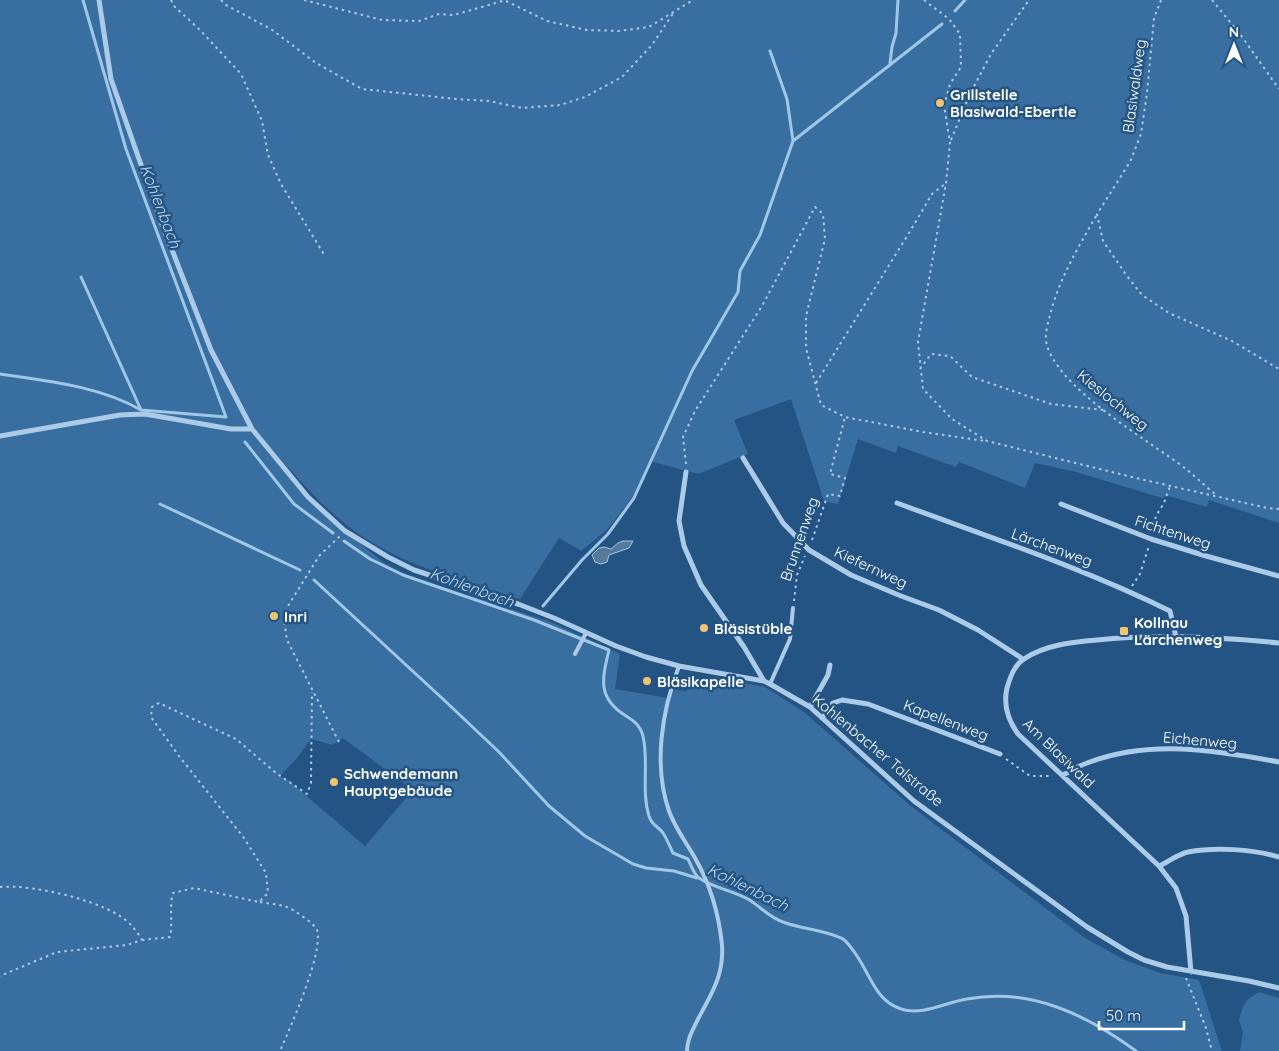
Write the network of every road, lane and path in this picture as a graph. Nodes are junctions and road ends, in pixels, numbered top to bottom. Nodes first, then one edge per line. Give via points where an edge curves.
1 (100, 0) edge
2 (171, 0) edge
3 (221, 0) edge
4 (304, 0) edge
5 (504, 0) edge
6 (693, 0) edge
7 (924, 0) edge
8 (1029, 0) edge
9 (1161, 0) edge
10 (1212, 0) edge
11 (674, 12) junction
12 (1279, 89) edge
13 (950, 143) junction
14 (946, 183) junction
15 (1097, 214) junction
16 (324, 256) dead end
17 (920, 369) junction
18 (1279, 369) edge
19 (816, 382) junction
20 (1105, 410) junction
21 (845, 417) junction
22 (252, 429) junction
23 (0, 436) edge
24 (987, 441) junction
25 (743, 458) dead end
26 (686, 472) joint
27 (1171, 486) junction
28 (1216, 496) junction
29 (897, 503) dead end
30 (1061, 504) dead end
31 (1279, 509) edge
32 (345, 531) junction
33 (1151, 539) junction
34 (809, 550) junction
35 (1279, 576) edge
36 (1128, 592) junction
37 (793, 608) joint
38 (585, 635) junction
39 (1176, 637) junction
40 (1279, 643) edge
41 (575, 654) dead end
42 (1022, 659) junction
43 (830, 665) dead end
44 (679, 666) junction
45 (764, 681) junction
46 (770, 684) junction
47 (312, 692) junction
48 (810, 707) junction
49 (822, 718) junction
50 (339, 742) dead end
51 (1000, 754) joint
52 (1279, 762) edge
53 (1063, 775) junction
54 (1279, 856) edge
55 (1159, 866) junction
56 (0, 887) edge
57 (259, 902) junction
58 (142, 940) junction
59 (1183, 970) junction
60 (1192, 972) junction
61 (0, 976) edge
62 (1279, 988) edge
63 (280, 1051) edge
64 (687, 1051) edge
65 (1212, 1051) edge

1 - 22 street, Kohlenbacher Talstraße via 111,79 160,219 212,350
2 - 16 path via 241,74 262,121 268,155 281,184
3 - 11 path via 271,29 316,63 362,89 489,101 522,108 560,105 586,97 622,77 652,45
4 - 5 path via 382,20 418,21 439,14 454,15
5 - 11 path via 547,21 588,30 619,31 648,26
6 - 11 path
7 - 13 path via 949,19 960,34 961,67 950,84 944,105
8 - 13 path via 991,54
9 - 15 path, Blasiwaldweg via 1154,18 1141,134 1130,162
10 - 12 path
13 - 14 path
14 - 17 path via 918,342
14 - 19 path via 932,194
15 - 18 path via 1103,241 1142,295 1169,313 1232,341
15 - 20 path, Kieslochweg via 1055,295 1046,340 1055,364 1070,382
17 - 20 path via 931,354 950,356 972,377 1051,404
17 - 24 path via 923,389 942,410
19 - 21 path via 821,405
19 - 26 path via 806,348 806,316 826,239 823,214 815,207 762,306 695,411 683,437
20 - 28 path, Kieslochweg
21 - 24 path
21 - 34 path, Brunnenweg via 830,474 845,478 840,496 828,494
22 - 23 street via 231,429 140,414
22 - 32 street, Kohlenbacher Talstraße via 308,497
24 - 27 path
25 - 34 street, Kiefernweg via 783,523
26 - 45 street via 679,521 684,546 701,585
27 - 28 path
27 - 33 path via 1156,516
28 - 31 path
29 - 36 street, Lärchenweg via 1091,574
30 - 33 street, Fichtenweg
32 - 38 street, Kohlenbacher Talstraße via 414,570 518,604
32 - 47 path via 319,556 288,606 284,620 287,640
33 - 35 street, Fichtenweg
33 - 36 path via 1140,574
34 - 37 path, Brunnenweg via 797,574
34 - 42 street, Kiefernweg via 851,574 939,610 978,630
36 - 39 street, Lärchenweg via 1170,611
37 - 46 lane via 790,639
38 - 41 lane
38 - 44 street, Kohlenbacher Talstraße
39 - 40 street
39 - 42 street via 1125,637 1076,642 1044,649
42 - 53 street, Am Blasiwald via 1014,669 1006,695 1010,722 1018,734
43 - 48 street
44 - 45 street, Kohlenbacher Talstraße
44 - 64 lane via 670,689 661,739 664,789 669,811 710,891 720,924 722,968 692,1031
45 - 46 street, Kohlenbacher Talstraße
46 - 48 street, Kohlenbacher Talstraße
47 - 50 path
47 - 57 path via 311,783 307,794 236,739 159,703 152,707 151,717 244,838 266,873 268,894
48 - 49 street, Kohlenbacher Talstraße
49 - 51 street, Kapellenweg via 833,703 842,700 868,704
49 - 59 street, Kohlenbacher Talstraße via 914,801 1087,927 1144,960
51 - 53 path, Kapellenweg via 1030,776
52 - 53 street, Eichenweg via 1185,748 1145,748 1086,763
53 - 55 street, Am Blasiwald
54 - 55 street via 1225,850 1187,852
55 - 60 street, Am Blasiwald via 1176,888 1186,916
56 - 58 path via 60,893 105,908 130,924
57 - 58 path via 194,888 173,893 170,937
57 - 63 path via 286,907 317,930 308,984
58 - 61 path via 127,945 57,952
59 - 60 street, Kohlenbacher Talstraße
59 - 65 path
60 - 62 street, Kohlenbacher Talstraße

